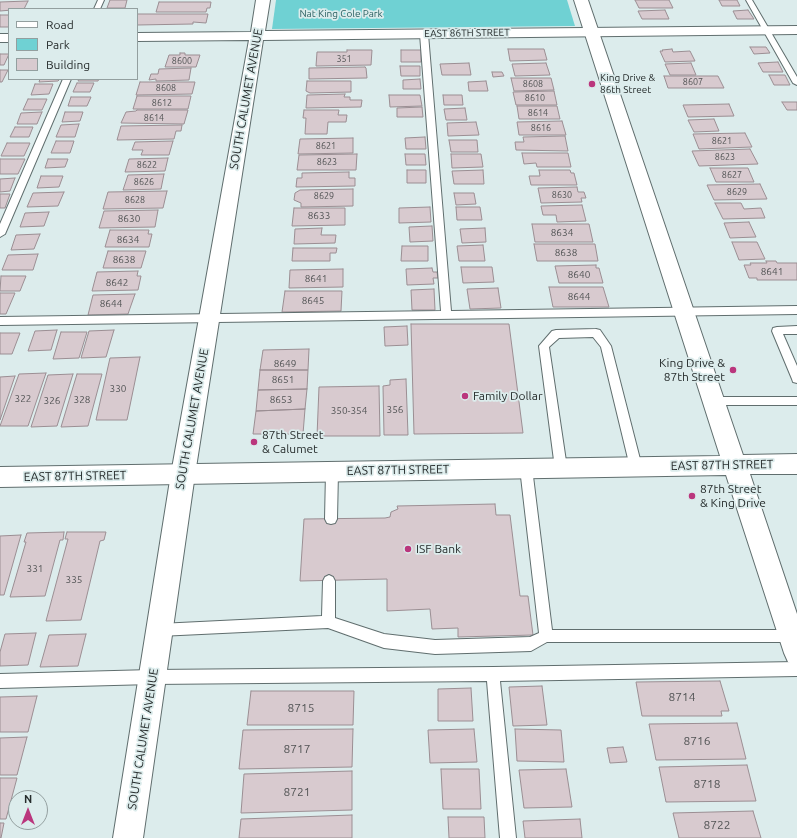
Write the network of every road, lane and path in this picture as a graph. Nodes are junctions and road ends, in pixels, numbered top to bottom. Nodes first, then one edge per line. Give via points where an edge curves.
1 (263, 0) edge
2 (581, 0) edge
3 (749, 0) edge
4 (767, 30) junction
5 (797, 30) edge
6 (592, 32) junction
7 (424, 34) junction
8 (257, 36) junction
9 (138, 37) edge
10 (67, 80) edge
11 (797, 83) edge
12 (0, 234) edge
13 (797, 310) edge
14 (684, 312) junction
15 (446, 314) junction
16 (209, 318) junction
17 (0, 321) edge
18 (797, 330) edge
19 (797, 379) edge
20 (714, 402) junction
21 (797, 402) edge
22 (797, 464) edge
23 (735, 465) junction
24 (636, 467) junction
25 (526, 468) junction
26 (561, 468) junction
27 (332, 472) junction
28 (183, 474) junction
29 (0, 477) edge
30 (330, 519) dead end
31 (329, 581) dead end
32 (328, 622) junction
33 (159, 630) junction
34 (546, 636) junction
35 (794, 645) edge
36 (797, 669) edge
37 (493, 674) junction
38 (152, 677) junction
39 (0, 681) edge
40 (128, 838) edge
41 (508, 838) edge

1 - 8 street, SOUTH CALUMET AVENUE
2 - 6 street
3 - 4 lane
4 - 5 street, EAST 86TH STREET
4 - 6 street, EAST 86TH STREET
4 - 11 lane
6 - 7 street, EAST 86TH STREET
6 - 14 street
7 - 8 street, EAST 86TH STREET
7 - 15 lane
8 - 9 street, EAST 86TH STREET
8 - 16 street, SOUTH CALUMET AVENUE
10 - 12 lane
13 - 14 lane
14 - 15 lane
14 - 20 street
15 - 16 lane
16 - 17 lane
16 - 28 street, SOUTH CALUMET AVENUE
18 - 19 lane via 777,331
20 - 21 lane
20 - 23 street
22 - 23 street, EAST 87TH STREET
23 - 24 street, EAST 87TH STREET
23 - 35 street
24 - 26 street, EAST 87TH STREET
24 - 26 lane via 606,346 596,333 556,334 544,346
25 - 26 street, EAST 87TH STREET
25 - 27 street, EAST 87TH STREET
25 - 34 lane
27 - 28 street, EAST 87TH STREET
27 - 30 lane
28 - 29 street, EAST 87TH STREET
28 - 33 street, SOUTH CALUMET AVENUE
31 - 32 lane
32 - 33 lane
32 - 34 lane via 384,641 435,647 531,644
33 - 38 street, SOUTH CALUMET AVENUE
34 - 35 lane
36 - 37 lane
37 - 38 lane
37 - 41 lane
38 - 39 lane
38 - 40 street, SOUTH CALUMET AVENUE

